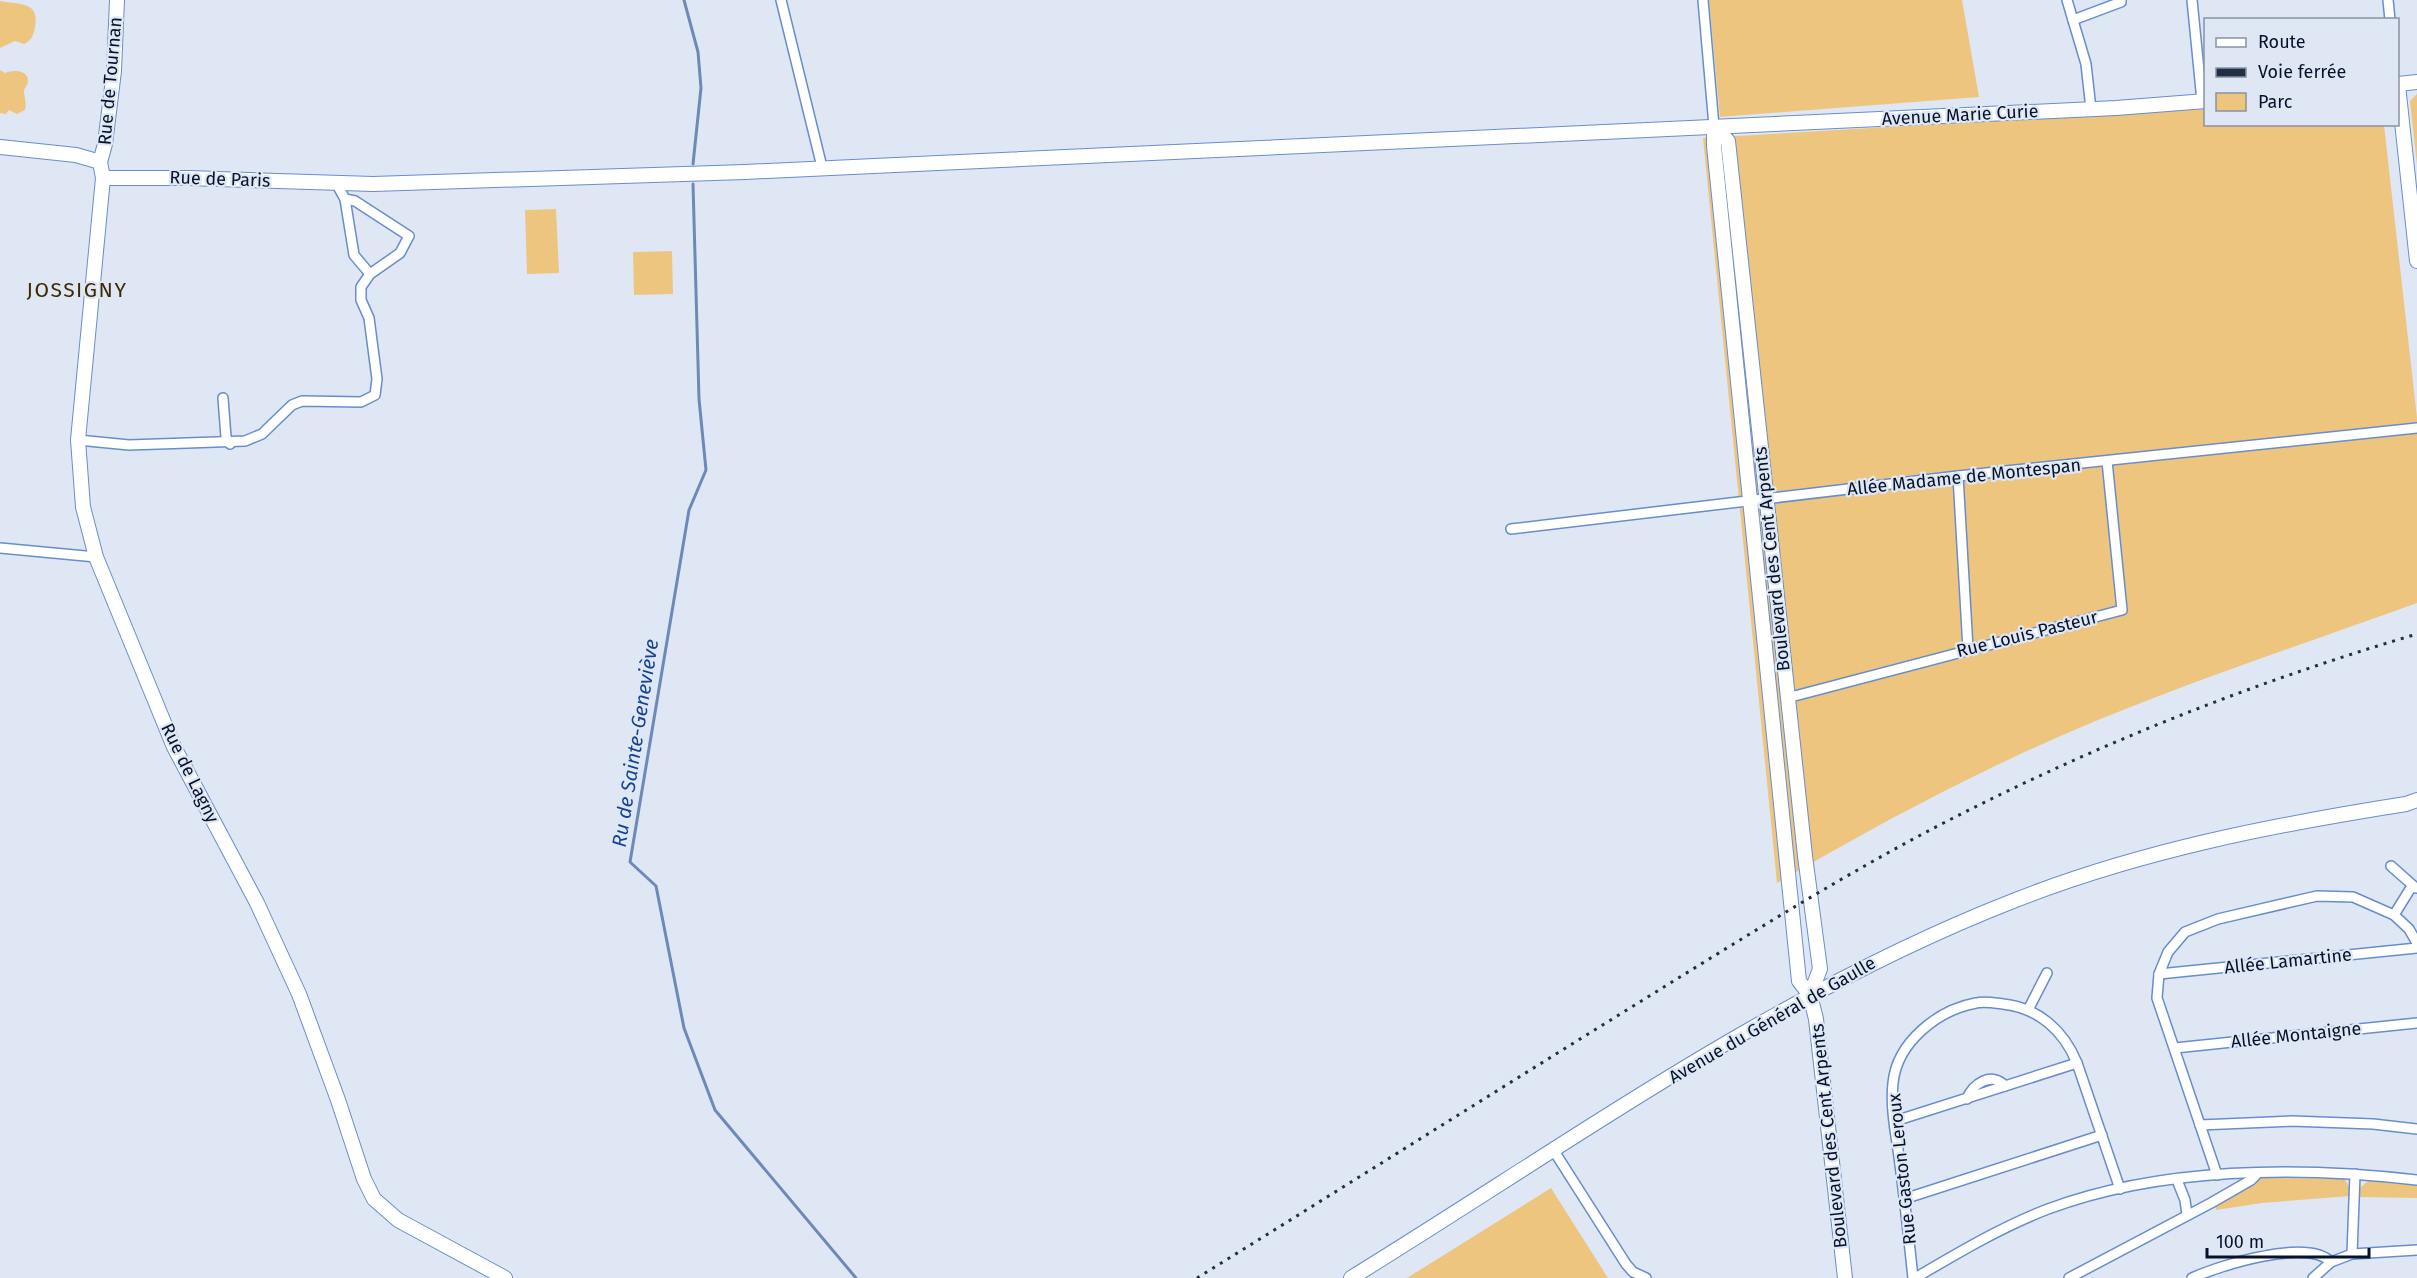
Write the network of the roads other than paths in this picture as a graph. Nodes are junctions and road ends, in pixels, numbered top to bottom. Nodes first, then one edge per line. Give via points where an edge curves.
1 (117, 0) edge
2 (781, 0) edge
3 (1703, 0) edge
4 (2067, 0) edge
5 (2121, 0) edge
6 (2192, 0) edge
7 (2388, 0) edge
8 (2390, 18) edge
9 (2073, 20) junction
10 (2417, 82) edge
11 (2399, 85) edge
12 (2204, 101) edge
13 (2399, 103) edge
14 (2091, 109) junction
15 (1714, 126) junction
16 (0, 147) edge
17 (100, 162) junction
18 (822, 167) junction
19 (103, 178) junction
20 (336, 183) junction
21 (345, 199) junction
22 (2417, 261) edge
23 (370, 274) junction
24 (223, 398) dead end
25 (2417, 428) edge
26 (78, 440) junction
27 (230, 444) junction
28 (2108, 461) junction
29 (1958, 476) junction
30 (1766, 500) junction
31 (1750, 502) junction
32 (1511, 529) dead end
33 (0, 548) edge
34 (96, 557) junction
35 (1968, 649) junction
36 (1788, 698) junction
37 (2413, 804) edge
38 (2391, 866) dead end
39 (2415, 887) edge
40 (2394, 915) junction
41 (2417, 943) edge
42 (2417, 948) edge
43 (2047, 973) dead end
44 (2159, 974) junction
45 (1810, 995) junction
46 (2028, 1010) junction
47 (2417, 1023) edge
48 (2175, 1048) junction
49 (2077, 1063) junction
50 (1894, 1121) junction
51 (2200, 1125) junction
52 (2417, 1129) edge
53 (2102, 1135) junction
54 (1554, 1151) junction
55 (2257, 1174) junction
56 (2355, 1174) junction
57 (2217, 1175) junction
58 (2177, 1180) junction
59 (2417, 1180) edge
60 (2120, 1189) junction
61 (1905, 1199) junction
62 (2187, 1215) junction
63 (2417, 1250) edge
64 (2352, 1254) junction
65 (2331, 1262) junction
66 (1925, 1275) edge
67 (505, 1278) edge
68 (1351, 1278) edge
69 (1646, 1278) edge
70 (1845, 1278) edge
71 (1914, 1278) edge
72 (2069, 1278) edge
73 (2192, 1278) edge
74 (2313, 1278) edge

1 - 17 street, Rue de Tournan via 115,62
2 - 18 street
3 - 15 street, Boulevard des Cent Arpents
4 - 9 street
5 - 9 street
6 - 12 street
7 - 8 street
9 - 14 street via 2086,64
10 - 11 street
12 - 14 street, Avenue Marie Curie
13 - 22 street
14 - 15 street, Avenue Marie Curie
15 - 18 street, Avenue Marie Curie
15 - 30 street, Boulevard des Cent Arpents via 1728,141
15 - 31 street, Boulevard des Cent Arpents
16 - 17 street via 76,155
17 - 19 street, Rue de Lagny
18 - 20 street, Rue de Paris
19 - 20 street, Rue de Paris
19 - 26 street, Rue de Lagny
20 - 21 street
21 - 23 street via 354,255
21 - 23 street via 355,201 409,236 400,253
23 - 27 street via 360,291 369,318 377,379 375,395 361,402 302,401 292,405 262,434
24 - 27 street
25 - 28 street, Allée Madame de Montespan
26 - 27 street via 129,445
26 - 34 street, Rue de Lagny via 83,507
28 - 29 street, Allée Madame de Montespan
28 - 35 street, Rue Louis Pasteur via 2122,610
29 - 30 street, Allée Madame de Montespan
29 - 35 street
30 - 31 street, Allée Madame de Montespan
30 - 36 street, Boulevard des Cent Arpents
31 - 32 street, Allée Madame de Montespan
31 - 45 street, Boulevard des Cent Arpents via 1799,981
33 - 34 street
34 - 67 street, Rue de Lagny via 174,747 257,903 299,994 374,1199 398,1220
35 - 36 street, Rue Louis Pasteur
36 - 45 street, Boulevard des Cent Arpents via 1820,969
37 - 45 street, Avenue du Général de Gaulle via 2238,833 2104,870 2015,900 1922,939
38 - 39 street
39 - 40 street
40 - 41 street
40 - 44 street via 2353,897 2317,896 2218,919 2185,932 2168,952
42 - 44 street, Allée Lamartine
43 - 46 street
44 - 48 street via 2157,998
45 - 54 street, Avenue du Général de Gaulle via 1721,1045
45 - 70 street, Boulevard des Cent Arpents via 1816,1019
46 - 49 street, Rue Gaston Leroux via 2054,1025
46 - 50 street, Rue Gaston Leroux via 1978,1002 1952,1011 1922,1029 1904,1050 1893,1082
47 - 48 street, Allée Montaigne
48 - 51 street
49 - 50 street
49 - 53 street, Rue Gaston Leroux
50 - 61 street, Rue Gaston Leroux
51 - 52 street via 2292,1120
51 - 57 street
53 - 60 street, Rue Gaston Leroux
53 - 61 street
54 - 68 street, Avenue du Général de Gaulle
54 - 69 street via 1626,1264
55 - 56 street
55 - 57 street
55 - 62 street
56 - 59 street
56 - 64 street
57 - 58 street
58 - 60 street
58 - 62 street
60 - 66 street via 2021,1220
61 - 71 street, Rue Gaston Leroux
62 - 72 street
63 - 64 street
64 - 65 street
65 - 73 street via 2319,1254 2270,1255 2241,1260
65 - 74 street
66 - 71 street

